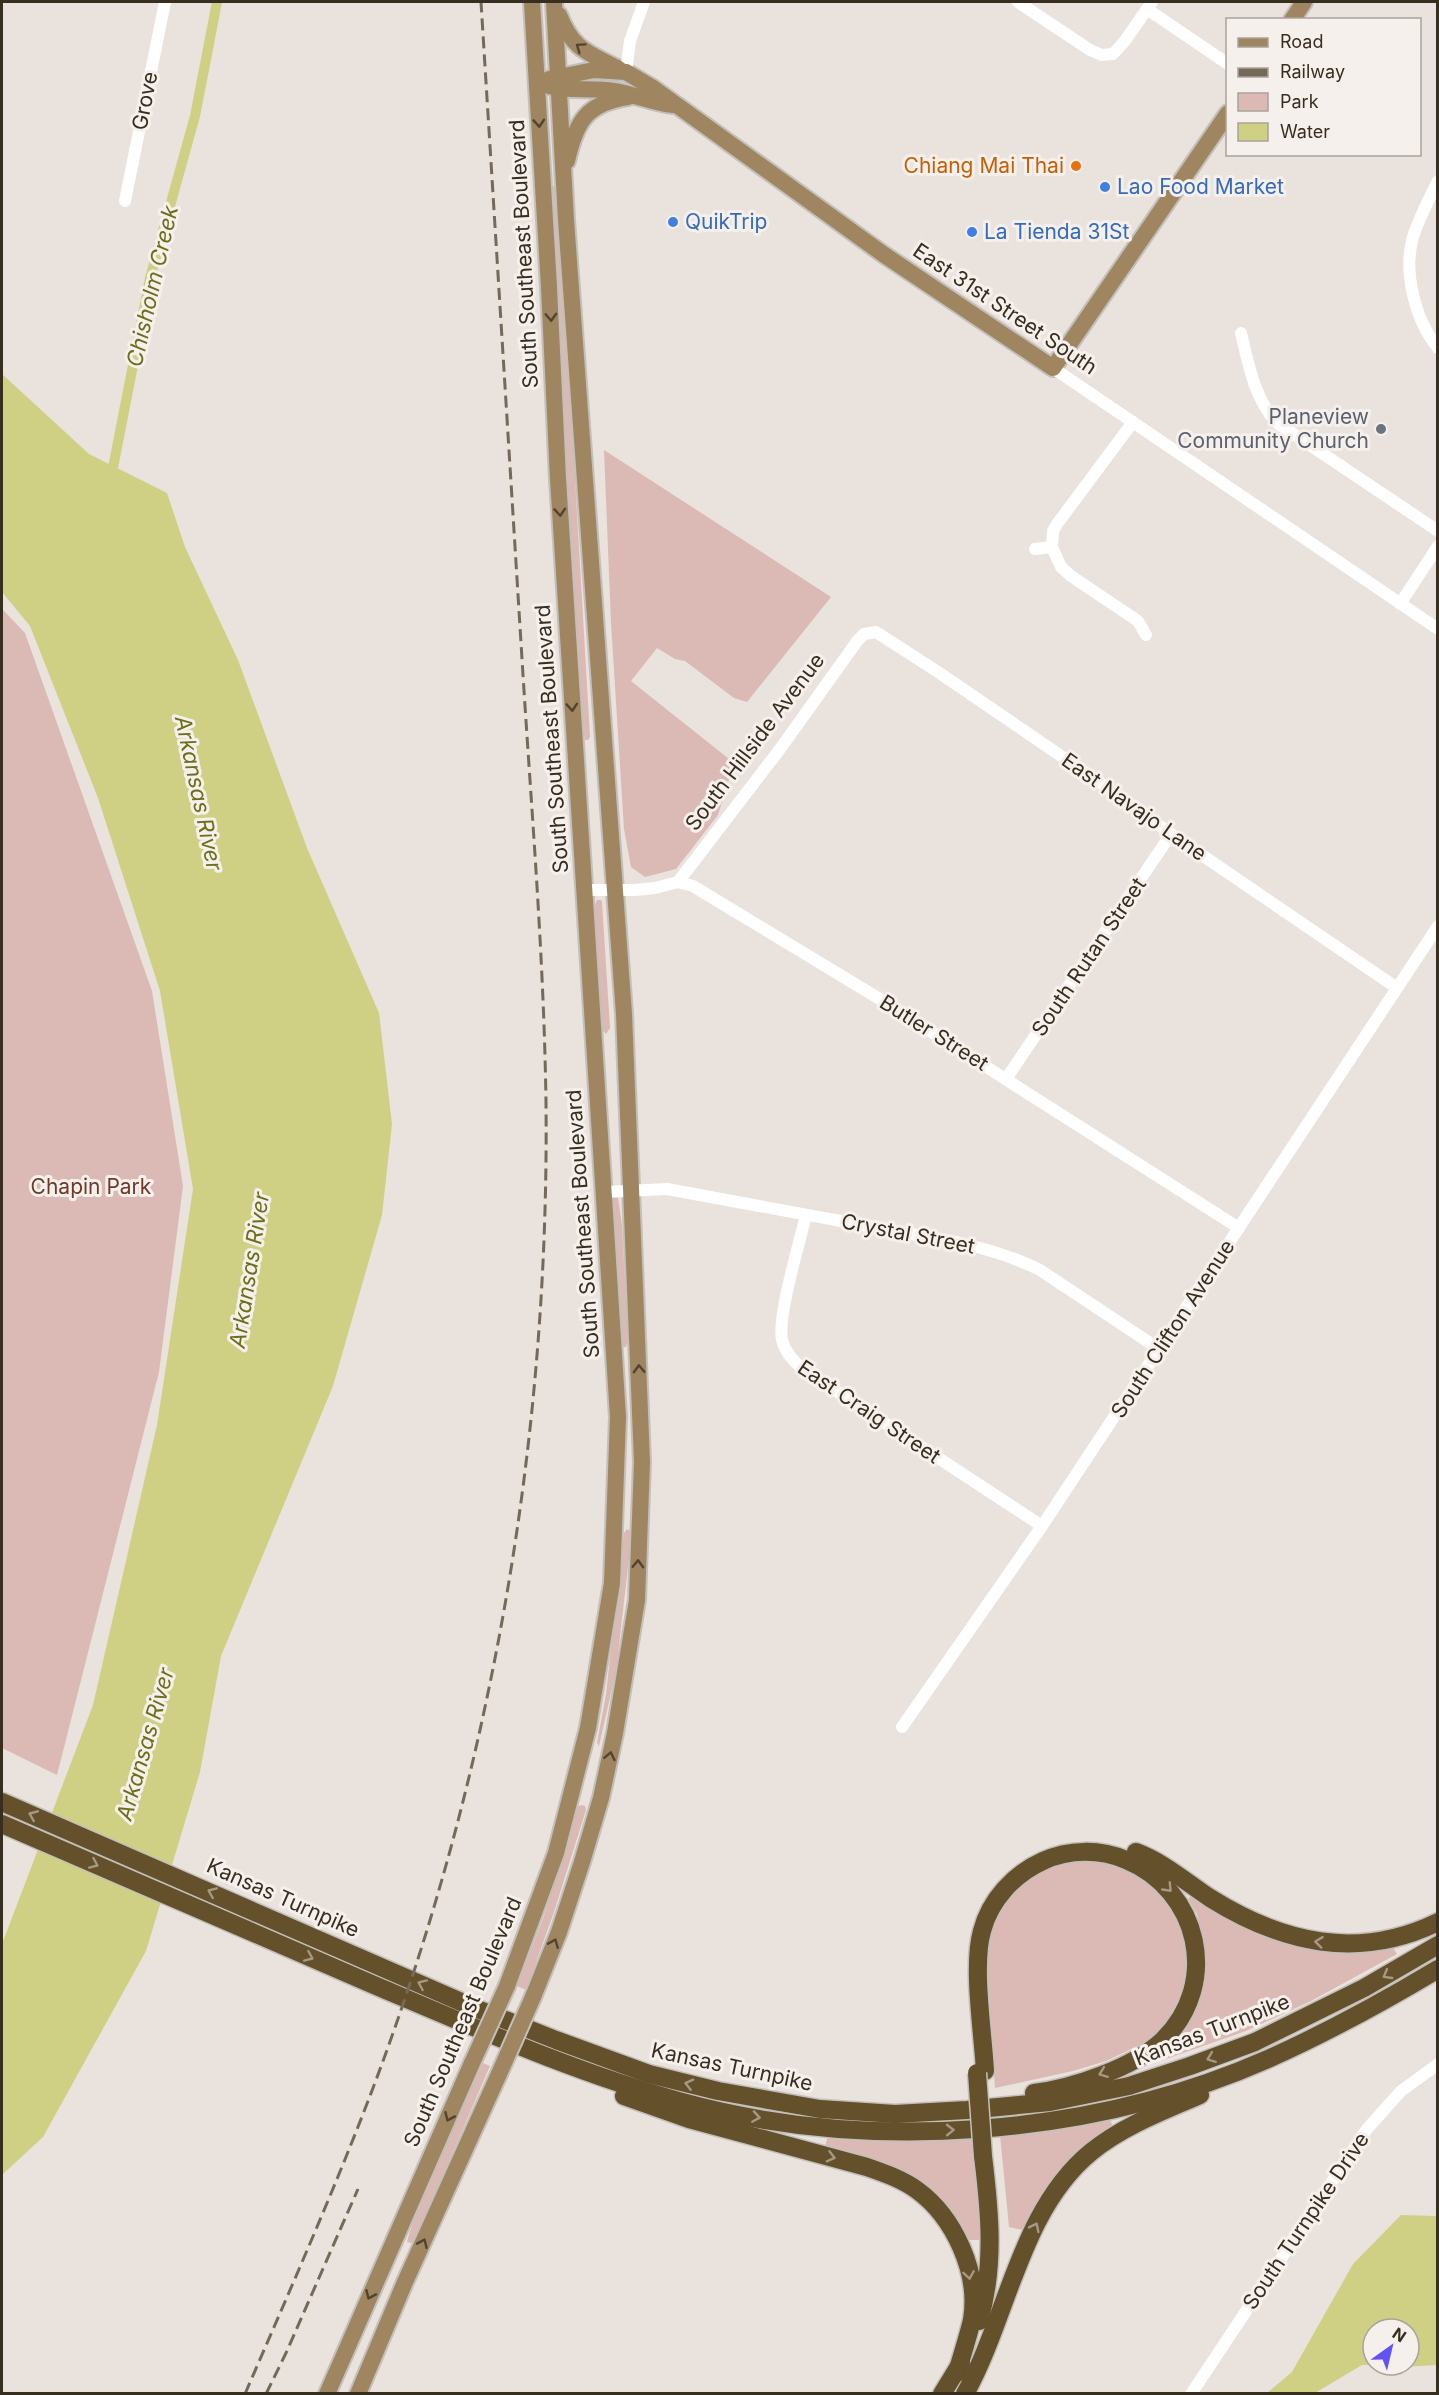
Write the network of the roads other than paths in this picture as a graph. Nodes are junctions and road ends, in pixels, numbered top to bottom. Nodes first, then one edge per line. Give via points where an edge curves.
1 (165, 2) edge
2 (532, 2) edge
3 (554, 2) edge
4 (644, 2) edge
5 (1018, 2) edge
6 (1304, 2) edge
7 (1149, 5) edge
8 (1293, 18) edge
9 (1226, 63) edge
10 (626, 72) junction
11 (537, 82) junction
12 (559, 83) junction
13 (634, 96) junction
14 (674, 105) junction
15 (1226, 114) edge
16 (564, 179) junction
17 (1437, 181) edge
18 (124, 201) dead end
19 (1241, 333) dead end
20 (1437, 348) edge
21 (1053, 368) junction
22 (1132, 422) junction
23 (1437, 531) edge
24 (1437, 546) edge
25 (1052, 547) junction
26 (1035, 549) dead end
27 (1400, 604) junction
28 (1437, 629) edge
29 (869, 632) joint
30 (1146, 635) dead end
31 (1171, 834) junction
32 (678, 882) junction
33 (584, 890) junction
34 (614, 890) junction
35 (1437, 926) edge
36 (1397, 988) junction
37 (1006, 1079) junction
38 (632, 1189) junction
39 (604, 1192) junction
40 (806, 1215) junction
41 (1239, 1228) junction
42 (1159, 1349) junction
43 (1042, 1526) junction
44 (902, 1727) dead end
45 (3, 1802) edge
46 (2, 1824) edge
47 (1437, 1922) edge
48 (1437, 1946) edge
49 (1437, 1969) edge
50 (1325, 2032) junction
51 (538, 2055) junction
52 (1437, 2064) edge
53 (981, 2072) junction
54 (718, 2091) junction
55 (988, 2156) junction
56 (1003, 2300) junction
57 (957, 2373) junction
58 (359, 2392) edge
59 (327, 2394) edge
60 (942, 2394) edge
61 (965, 2394) edge
62 (1191, 2394) edge

1 - 18 street, Grove
2 - 11 main road, South Southeast Boulevard
10 -> 3 main road via 574,44
3 - 12 main road, South Southeast Boulevard
4 - 10 street via 630,41
5 - 7 street via 1102,55 1113,54
6 - 8 main road
7 - 9 street
10 - 12 main road, East 31st Street South via 594,70
10 - 14 main road, East 31st Street South
11 - 12 main road, East 31st Street South
11 -> 33 main road, South Southeast Boulevard
12 - 13 main road
12 - 16 main road, South Southeast Boulevard
13 - 14 main road
13 - 16 main road via 597,105 586,114 571,143
14 - 21 main road, East 31st Street South via 890,260
15 - 21 main road
16 - 34 main road, South Southeast Boulevard
17 - 20 street via 1413,239 1410,258 1419,315
19 - 23 street via 1258,398 1277,423
21 - 22 street, East 31st Street South
22 - 25 street via 1056,524
22 - 27 street, East 31st Street South
24 - 27 street
25 - 26 street
25 - 30 street via 1061,567 1138,621
27 - 28 street, East 31st Street South
29 - 31 street, East Navajo Lane via 881,633
29 - 32 street, South Hillside Avenue via 852,648
31 - 36 street, East Navajo Lane
31 - 37 street, South Rutan Street
32 - 34 street via 655,888
32 - 37 street, Butler Street via 693,886 727,906
33 - 34 street
33 - 39 main road, South Southeast Boulevard
34 - 38 main road, South Southeast Boulevard
35 - 36 street, South Clifton Avenue
36 - 41 street, South Clifton Avenue
37 - 41 street, Butler Street
38 - 39 street, Crystal Street
38 - 40 street, Crystal Street via 667,1189
58 -> 38 main road, South Southeast Boulevard, bridge via 533,1997 562,1922 601,1798 637,1600 642,1462
39 -> 59 main road, South Southeast Boulevard, bridge via 618,1417 612,1583 588,1728 556,1853 507,1986
40 - 42 street, Crystal Street via 967,1245 1023,1261
40 - 43 street, East Craig Street via 781,1331 793,1361
41 - 42 street, South Clifton Avenue
42 - 43 street, South Clifton Avenue
43 - 44 street, South Clifton Avenue
54 -> 45 highway, Kansas Turnpike via 649,2074 475,2008
46 -> 51 highway, Kansas Turnpike
47 -> 53 highway via 1357,1944 1303,1940 1229,1910 1158,1862 1123,1848 1077,1842 1046,1850 1014,1866 999,1880 985,1899 969,1939 967,1965
48 -> 54 highway, Kansas Turnpike via 1364,1988 1255,2042 1129,2086 1050,2102 895,2114 820,2109
49 - 50 highway, Kansas Turnpike
51 -> 50 highway, Kansas Turnpike via 684,2103 752,2117 837,2128 963,2130 1085,2115 1160,2097 1267,2060
56 -> 50 highway via 1040,2216 1089,2153 1146,2119 1286,2057
51 -> 57 highway via 631,2099 689,2119 867,2167 916,2189 947,2222 968,2265 972,2318
52 - 62 street, South Turnpike Drive via 1401,2091 1367,2129
53 -> 54 highway via 979,1952 982,1931 1002,1892 1034,1865 1075,1852 1120,1857 1159,1879 1187,1915 1196,1951 1195,1975 1180,2017 1163,2039 1143,2055 1082,2081 1040,2092 974,2100 845,2101
53 - 55 highway, bridge
55 - 56 highway
55 - 57 highway via 990,2257 986,2291 979,2320
56 - 61 highway via 977,2373
57 - 60 highway

